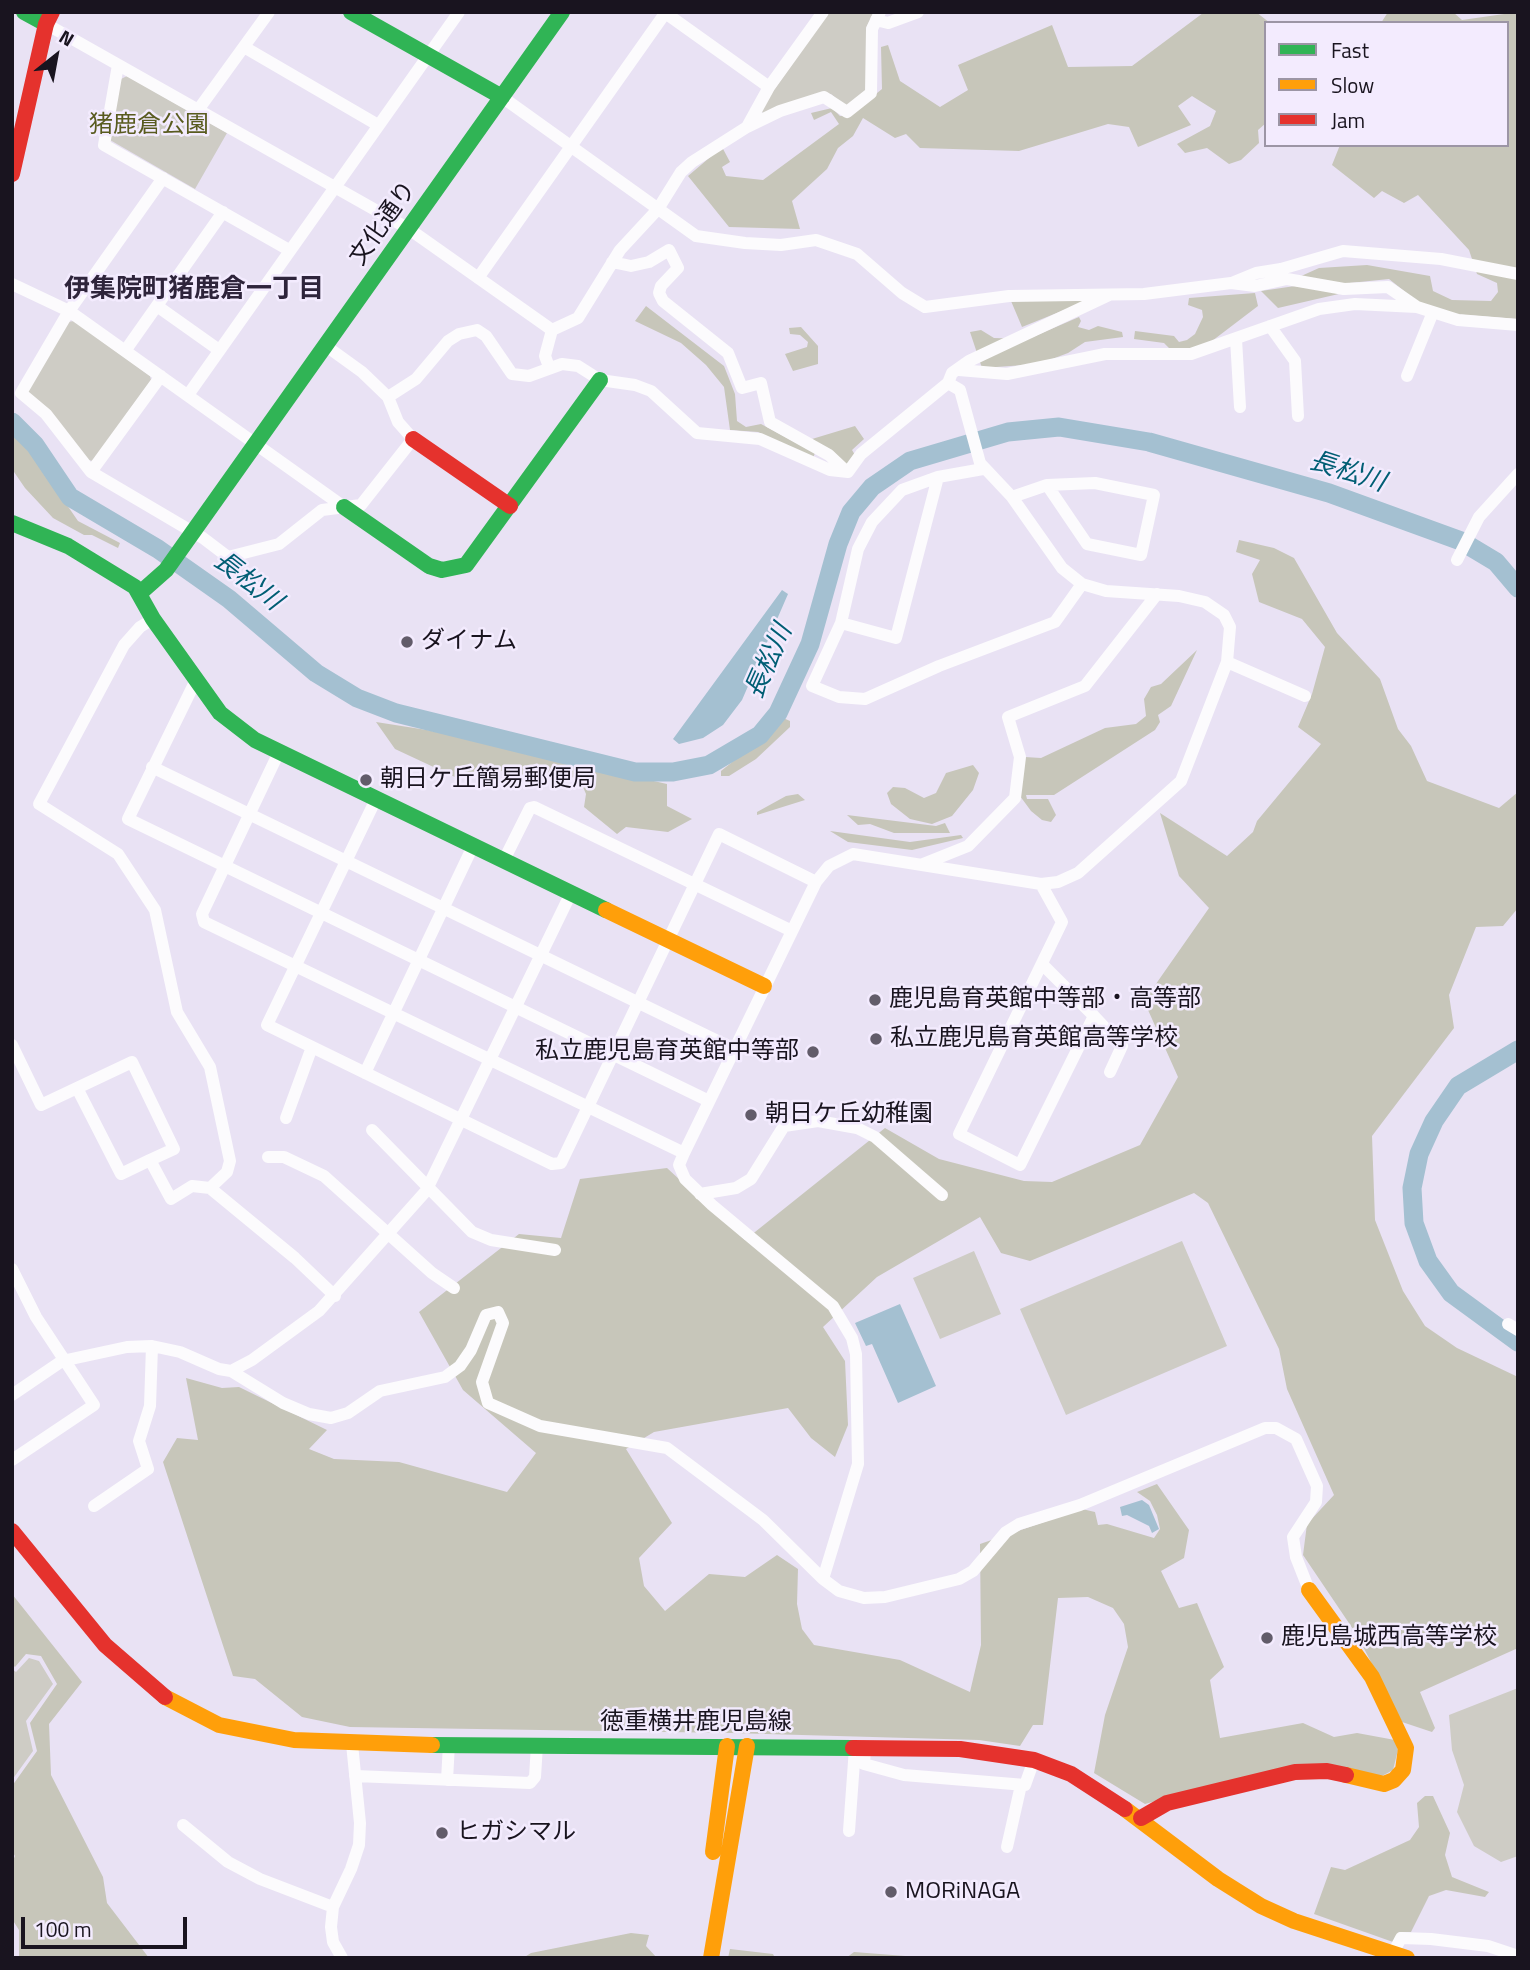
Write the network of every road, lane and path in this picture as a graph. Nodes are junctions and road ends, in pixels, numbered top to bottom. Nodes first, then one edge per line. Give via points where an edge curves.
1 (24, 12) edge
2 (269, 12) edge
3 (351, 12) edge
4 (459, 12) edge
5 (562, 12) edge
6 (823, 12) edge
7 (918, 12) edge
8 (665, 13) edge
9 (878, 16) edge
10 (49, 18) edge
11 (244, 47) junction
12 (428, 57) junction
13 (118, 65) junction
14 (769, 88) junction
15 (502, 97) junction
16 (198, 110) junction
17 (378, 125) junction
18 (747, 127) junction
19 (572, 145) junction
20 (12, 174) edge
21 (163, 178) junction
22 (335, 186) junction
23 (658, 209) junction
24 (223, 212) junction
25 (409, 229) junction
26 (289, 250) junction
27 (612, 262) junction
28 (1518, 274) edge
29 (478, 278) junction
30 (1231, 283) junction
31 (12, 284) edge
32 (1114, 293) junction
33 (157, 306) junction
34 (1417, 307) junction
35 (69, 311) junction
36 (1433, 312) junction
37 (1518, 325) edge
38 (1270, 326) junction
39 (552, 330) junction
40 (1236, 339) junction
41 (326, 346) junction
42 (219, 350) junction
43 (125, 351) junction
44 (549, 367) junction
45 (959, 370) junction
46 (160, 376) junction
47 (1407, 376) dead end
48 (600, 380) junction
49 (948, 383) junction
50 (188, 395) junction
51 (388, 397) junction
52 (1240, 407) dead end
53 (1298, 416) dead end
54 (413, 439) junction
55 (257, 444) junction
56 (981, 466) junction
57 (91, 472) junction
58 (848, 472) junction
59 (1518, 474) edge
60 (938, 477) junction
61 (1047, 485) junction
62 (1012, 497) junction
63 (510, 506) junction
64 (344, 507) junction
65 (12, 523) edge
66 (192, 534) junction
67 (1459, 557) dead end
68 (1082, 584) junction
69 (140, 593) junction
70 (1157, 594) junction
71 (153, 619) junction
72 (841, 623) junction
73 (1227, 662) junction
74 (196, 680) junction
75 (1305, 696) dead end
76 (279, 752) junction
77 (152, 767) junction
78 (376, 799) junction
79 (249, 815) junction
80 (474, 846) junction
81 (504, 860) junction
82 (346, 862) junction
83 (922, 864) junction
84 (225, 866) junction
85 (816, 882) junction
86 (1041, 884) junction
87 (695, 885) junction
88 (571, 893) junction
89 (443, 909) junction
90 (321, 914) junction
91 (792, 931) junction
92 (668, 939) junction
93 (541, 956) junction
94 (419, 960) junction
95 (1042, 964) junction
96 (296, 966) junction
97 (764, 986) junction
98 (638, 1003) junction
99 (516, 1006) junction
100 (394, 1013) junction
101 (1094, 1016) junction
102 (12, 1045) edge
103 (313, 1047) junction
104 (734, 1049) junction
105 (613, 1054) junction
106 (490, 1059) junction
107 (1110, 1072) dead end
108 (365, 1073) junction
109 (77, 1088) junction
110 (709, 1101) junction
111 (588, 1107) junction
112 (286, 1118) dead end
113 (461, 1119) junction
114 (372, 1130) dead end
115 (684, 1153) junction
116 (268, 1157) dead end
117 (150, 1160) junction
118 (428, 1187) junction
119 (210, 1188) junction
120 (700, 1194) junction
121 (942, 1195) dead end
122 (390, 1234) junction
123 (555, 1250) dead end
124 (12, 1269) edge
125 (454, 1289) dead end
126 (335, 1296) junction
127 (152, 1346) junction
128 (62, 1361) junction
129 (232, 1371) junction
130 (12, 1395) edge
131 (12, 1460) edge
132 (94, 1506) dead end
133 (12, 1531) edge
134 (823, 1579) junction
135 (1309, 1590) joint
136 (352, 1744) junction
137 (449, 1744) junction
138 (537, 1745) junction
139 (727, 1746) junction
140 (747, 1746) junction
141 (860, 1748) junction
142 (1034, 1760) junction
143 (355, 1776) junction
144 (447, 1780) junction
145 (1021, 1785) junction
146 (1141, 1818) junction
147 (183, 1825) dead end
148 (849, 1831) dead end
149 (1007, 1847) dead end
150 (333, 1907) junction
151 (1400, 1955) edge
152 (711, 1956) edge
153 (1518, 1956) edge
154 (342, 1958) edge

1 - 10 main road
2 - 11 street
3 - 12 main road
4 - 12 street
5 - 15 main road, 文化通り
6 - 14 street
7 - 9 street via 888,23
8 - 14 street
8 - 19 street
9 - 18 street via 872,29 872,93 847,112 824,97
10 - 13 street
10 - 20 main road
11 - 16 street
11 - 17 street
12 - 15 main road
12 - 17 street
13 - 16 street
13 - 21 street via 104,145
14 - 18 street
15 - 19 street
15 - 25 main road, 文化通り
16 - 22 street
17 - 22 street
18 - 23 street via 681,172
19 - 23 street
19 - 29 street
21 - 24 street
21 - 35 street
22 - 25 street
22 - 26 street
23 - 27 street
23 - 32 street via 684,230 713,240 781,245 816,240 857,254 925,307 1009,296
24 - 26 street
24 - 33 street
25 - 29 street
25 - 41 main road, 文化通り
26 - 42 street
27 - 39 street via 578,318
27 - 58 street via 631,266 669,250 678,268 661,286 663,301 727,353 742,388 761,383 770,422 829,455
28 - 30 street via 1441,259 1343,251
29 - 39 street
30 - 32 street via 1144,294
30 - 34 street via 1255,286 1287,279 1344,289 1388,287
31 - 35 street
32 - 45 street via 969,360
33 - 42 street
33 - 43 street
34 - 36 street
34 - 38 street via 1378,303 1319,309
35 - 43 street
35 - 57 street via 21,393 46,414
36 - 37 street via 1458,320
36 - 47 street
38 - 40 street
38 - 53 street via 1295,361
39 - 44 street via 545,356
40 - 45 street via 1192,354 1105,354 1007,373
40 - 52 street
41 - 51 street
41 - 55 main road, 文化通り
42 - 50 street
43 - 46 street
44 - 48 street via 568,363
44 - 51 street via 529,376 512,374 486,335 471,330 442,345 416,379
45 - 49 street
46 - 50 street
46 - 57 street
48 - 58 street via 651,391 697,433 760,439 830,470
48 - 63 main road
49 - 56 street via 960,390
49 - 58 street via 878,439
50 - 55 street
51 - 54 street via 398,422
54 - 63 main road
54 - 64 street via 361,505
55 - 64 street
55 - 66 main road, 文化通り
56 - 60 street
56 - 62 street
57 - 66 street
59 - 67 street via 1477,522
60 - 72 street via 902,490 872,522 858,549
60 - 72 street via 896,638
61 - 61 street via 1095,482 1154,495 1141,555 1087,544
61 - 62 street
62 - 68 street via 1062,568
63 - 64 main road via 472,559 456,569 442,570 429,566
64 - 66 street via 322,510 279,544 228,557
65 - 69 main road via 91,558
66 - 69 main road, 文化通り via 166,570
68 - 70 street via 1106,591
68 - 72 street via 1055,622 865,699 839,697 812,686
69 - 71 main road
70 - 73 street via 1193,598 1224,615 1230,627
70 - 83 street via 1085,686 1009,718 1020,757 1015,798 968,846
71 - 74 main road
71 - 119 street via 124,645 39,804 118,855 155,910 177,1012 210,1067 230,1161 227,1172
73 - 75 street
73 - 86 street via 1181,781 1078,873
74 - 76 main road via 232,724
74 - 77 street
76 - 78 main road
76 - 79 street
77 - 79 street
77 - 84 street via 128,819
78 - 80 main road
78 - 82 street
79 - 82 street
79 - 84 street
80 - 81 main road
80 - 89 street
81 - 87 street via 534,807
81 - 88 main road
82 - 89 street
82 - 90 street
83 - 85 street via 853,854 830,866
83 - 86 street
84 - 90 street
84 - 96 street via 202,914 204,922
85 - 87 street via 719,834
85 - 91 street
86 - 95 street via 1062,922
87 - 91 street
87 - 92 street
88 - 92 main road
88 - 93 street
89 - 93 street
89 - 94 street
90 - 94 street
90 - 96 street
91 - 97 street
92 - 97 main road
92 - 98 street
93 - 98 street
93 - 99 street
94 - 99 street
94 - 100 street
95 - 101 street
95 - 101 street via 959,1134 1020,1165
96 - 100 street
96 - 103 street via 267,1025
97 - 104 street
98 - 104 street
98 - 105 street
99 - 105 street
99 - 106 street
100 - 106 street
100 - 108 street
101 - 107 street via 1122,1046
102 - 109 street via 41,1105
103 - 108 street
103 - 112 street
104 - 110 street
105 - 110 street
105 - 111 street
106 - 111 street
106 - 113 street
108 - 113 street
109 - 117 street via 121,1174
109 - 117 street via 132,1062 174,1149
110 - 115 street
111 - 113 street via 561,1163 552,1164
111 - 115 street
113 - 118 street
114 - 118 street
115 - 120 street via 679,1165
116 - 122 street via 285,1157 324,1175
117 - 119 street via 171,1199 192,1186
118 - 122 street
118 - 123 street via 472,1232 491,1240
119 - 126 street
120 - 121 street via 736,1188 751,1179 783,1126 818,1121 846,1125 875,1137
120 - 134 street via 833,1306 852,1338 858,1464
122 - 125 street
122 - 126 street
124 - 128 street
126 - 129 street
127 - 128 street
127 - 129 street
127 - 132 street via 150,1406 139,1441 148,1469
128 - 130 street
128 - 131 street via 94,1405
129 - 134 street via 283,1403 331,1418 348,1413 380,1391 445,1377 471,1350 486,1315 498,1312 503,1323 482,1382 488,1403 540,1426 667,1448 763,1520
133 - 136 main road, 徳重横井鹿児島線 via 105,1644 158,1693 219,1725 249,1733
134 - 135 street via 839,1591 864,1598 959,1579 973,1571 1006,1532 1019,1524 1080,1506 1265,1428 1276,1428 1296,1439 1317,1486 1316,1502 1293,1537
135 - 146 main road via 1372,1677 1406,1748 1403,1770 1384,1784 1327,1771 1296,1772 1167,1803
136 - 137 main road, 徳重横井鹿児島線
136 - 143 street
137 - 138 main road, 徳重横井鹿児島線
137 - 144 street
138 - 139 main road, 徳重横井鹿児島線
138 - 144 street via 536,1777 530,1783
139 - 140 main road, 徳重横井鹿児島線
139 - 152 main road via 713,1848
140 - 141 main road, 徳重横井鹿児島線
140 - 152 main road
141 - 142 main road, 徳重横井鹿児島線 via 960,1749
141 - 145 street via 864,1764 904,1775
141 - 148 street
142 - 145 street via 1025,1785
142 - 146 main road, 徳重横井鹿児島線 via 1071,1774
143 - 144 street
143 - 150 street via 359,1845
145 - 149 street
146 - 151 main road, 徳重横井鹿児島線 via 1218,1879 1261,1906
147 - 150 street via 228,1862
150 - 154 street via 333,1942
151 - 153 street via 1401,1938 1488,1946

